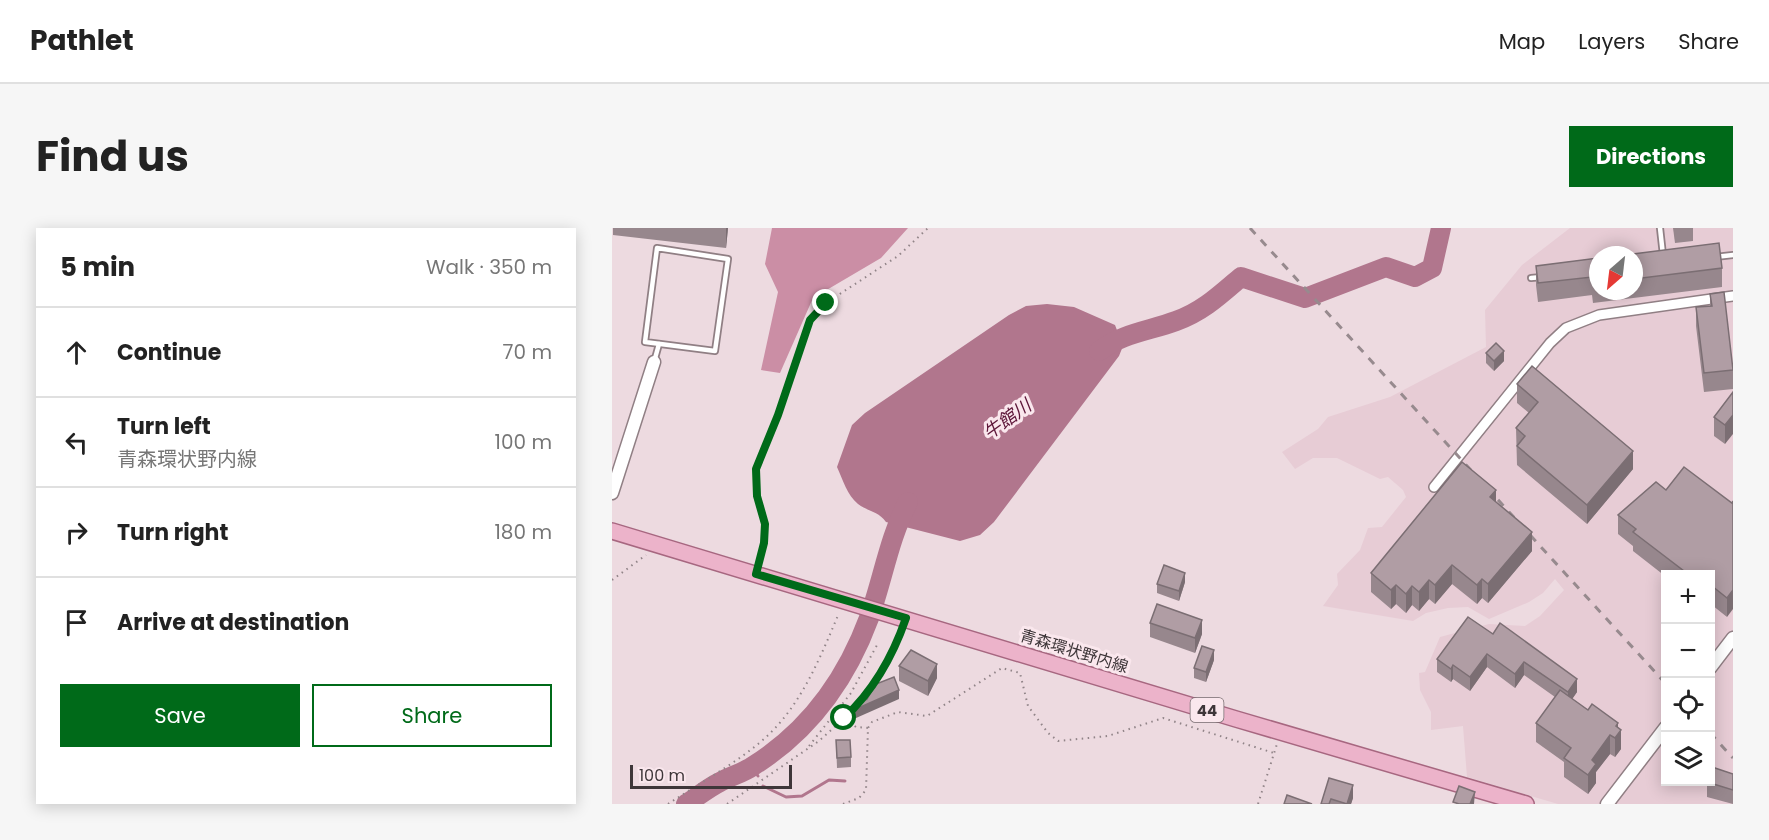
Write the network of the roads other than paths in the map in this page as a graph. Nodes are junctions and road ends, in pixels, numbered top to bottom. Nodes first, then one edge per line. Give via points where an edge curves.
1 (1660, 228) edge
2 (1733, 255) edge
3 (1710, 258) edge
4 (1663, 263) edge
5 (1553, 275) edge
6 (1531, 278) dead end
7 (1733, 296) edge
8 (659, 344) junction
9 (654, 362) joint
10 (1434, 487) dead end
11 (612, 493) edge
12 (612, 531) edge
13 (1733, 638) edge
14 (1715, 661) edge
15 (1661, 732) edge
16 (1527, 804) edge
17 (1607, 804) edge

1 - 4 lane
2 - 3 lane
5 - 6 lane
7 - 10 street via 1599,315 1566,328
8 - 8 lane via 645,342 657,248 728,259 715,351
8 - 9 lane
9 - 11 street
12 - 16 main road, 青森環状野内線 / 44
13 - 14 street
15 - 17 street

